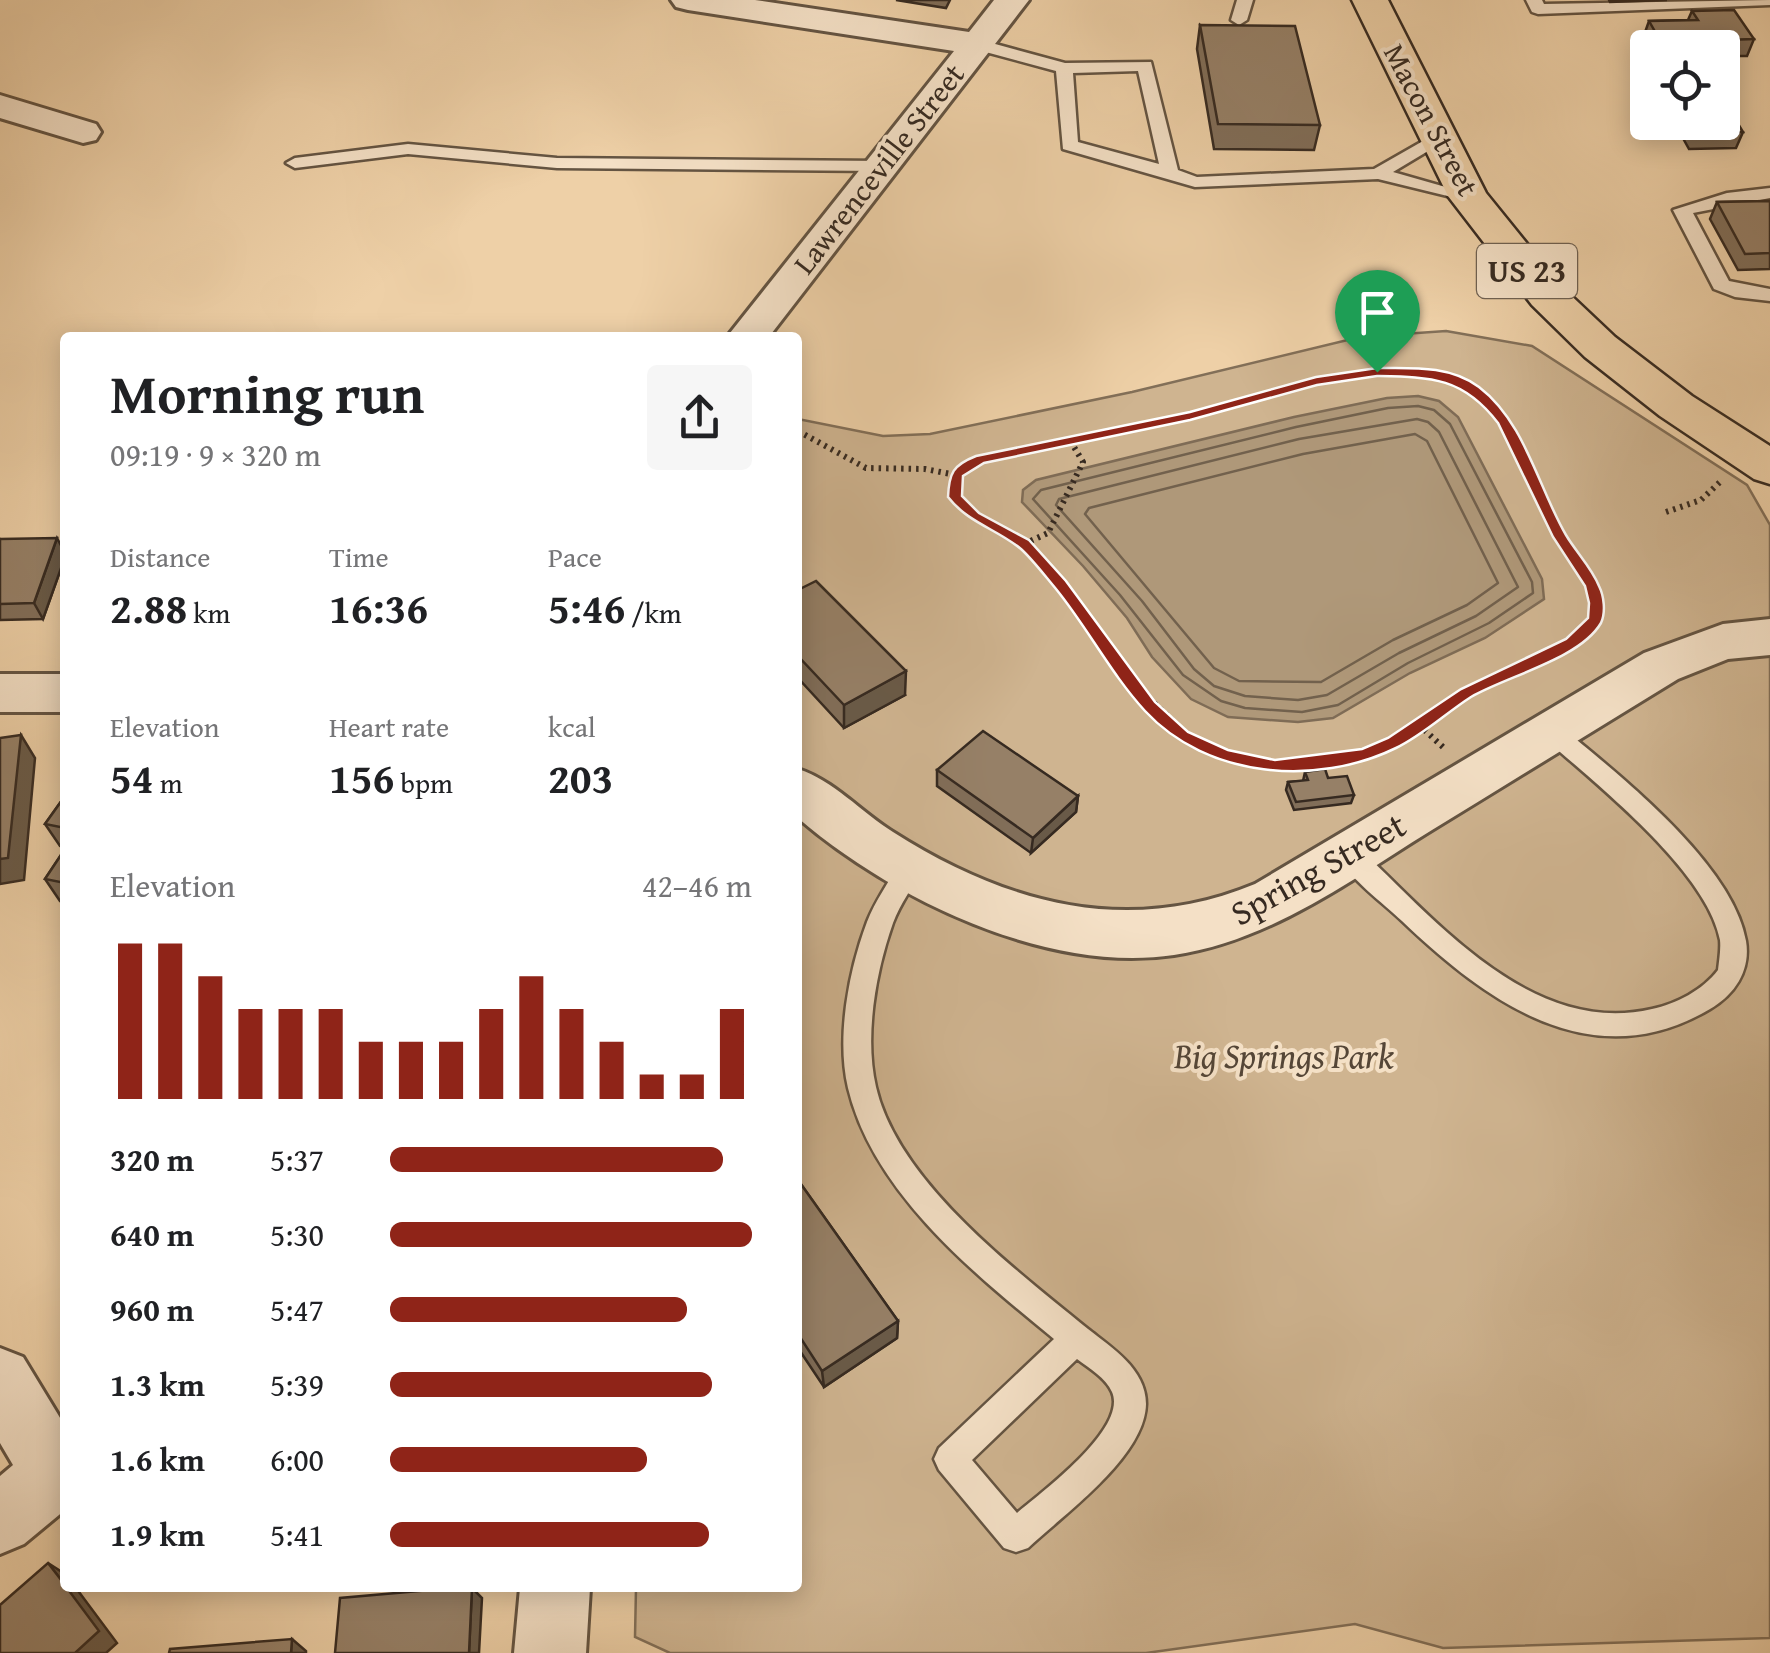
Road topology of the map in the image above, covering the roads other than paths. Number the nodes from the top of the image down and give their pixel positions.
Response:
1 (688, 0) edge
2 (1012, 0) edge
3 (1245, 0) edge
4 (1534, 0) edge
5 (1770, 0) edge
6 (1696, 1) edge
7 (1365, 3) edge
8 (1239, 20) dead end
9 (977, 44) junction
10 (1064, 68) junction
11 (0, 106) edge
12 (83, 132) dead end
13 (1438, 138) junction
14 (296, 163) dead end
15 (882, 166) junction
16 (1170, 172) junction
17 (1378, 174) junction
18 (1770, 193) edge
19 (1468, 196) junction
20 (1770, 295) edge
21 (751, 332) edge
22 (1752, 470) edge
23 (1770, 638) edge
24 (0, 693) edge
25 (60, 693) edge
26 (1552, 732) junction
27 (802, 792) edge
28 (1351, 856) junction
29 (910, 869) junction
30 (1076, 1339) junction
31 (0, 1380) edge
32 (60, 1474) edge
33 (0, 1520) edge
34 (555, 1592) edge
35 (550, 1653) edge

1 - 9 street
2 - 9 street, Lawrenceville Street
3 - 8 lane
4 - 6 lane
5 - 6 lane
7 - 13 main road, Macon Street / US 23
9 - 10 lane
9 - 15 street, Lawrenceville Street
10 - 16 lane
10 - 16 lane
11 - 12 street
13 - 17 lane
13 - 19 main road, Macon Street / US 23
14 - 15 lane
15 - 21 street, Lawrenceville Street
16 - 17 lane
17 - 19 lane
18 - 20 lane
19 - 22 main road, Macon Street / US 23
23 - 26 street, Spring Street
24 - 25 street
26 - 28 street, Spring Street
26 - 28 lane
27 - 29 street, Spring Street
28 - 29 street, Spring Street
29 - 30 lane
30 - 30 lane
31 - 32 street
32 - 33 street
34 - 35 street

